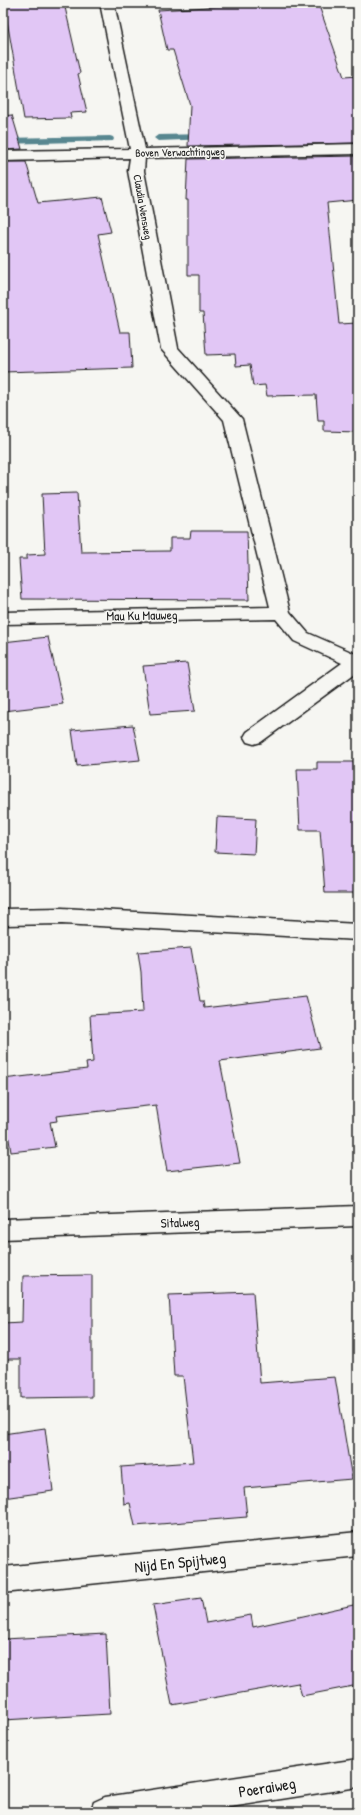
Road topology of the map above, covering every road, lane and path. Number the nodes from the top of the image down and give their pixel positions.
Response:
1 (107, 3) edge
2 (358, 148) edge
3 (138, 153) junction
4 (3, 156) edge
5 (281, 613) junction
6 (3, 618) edge
7 (358, 662) edge
8 (254, 737) dead end
9 (3, 917) edge
10 (358, 932) edge
11 (358, 1216) edge
12 (3, 1228) edge
13 (358, 1544) edge
14 (3, 1580) edge
15 (358, 1773) edge
16 (105, 1812) edge

1 - 3 street, Claudia Wensweg
2 - 3 street, Boven Verwachtingweg
3 - 4 street, Boven Verwachtingweg
3 - 5 street, Claudia Wensweg
5 - 6 street, Mau Ku Mauweg
5 - 7 street
7 - 8 street
9 - 10 street
11 - 12 street, Sitalweg
13 - 14 street, Nijd En Spijtweg
15 - 16 street, Poeraiweg

